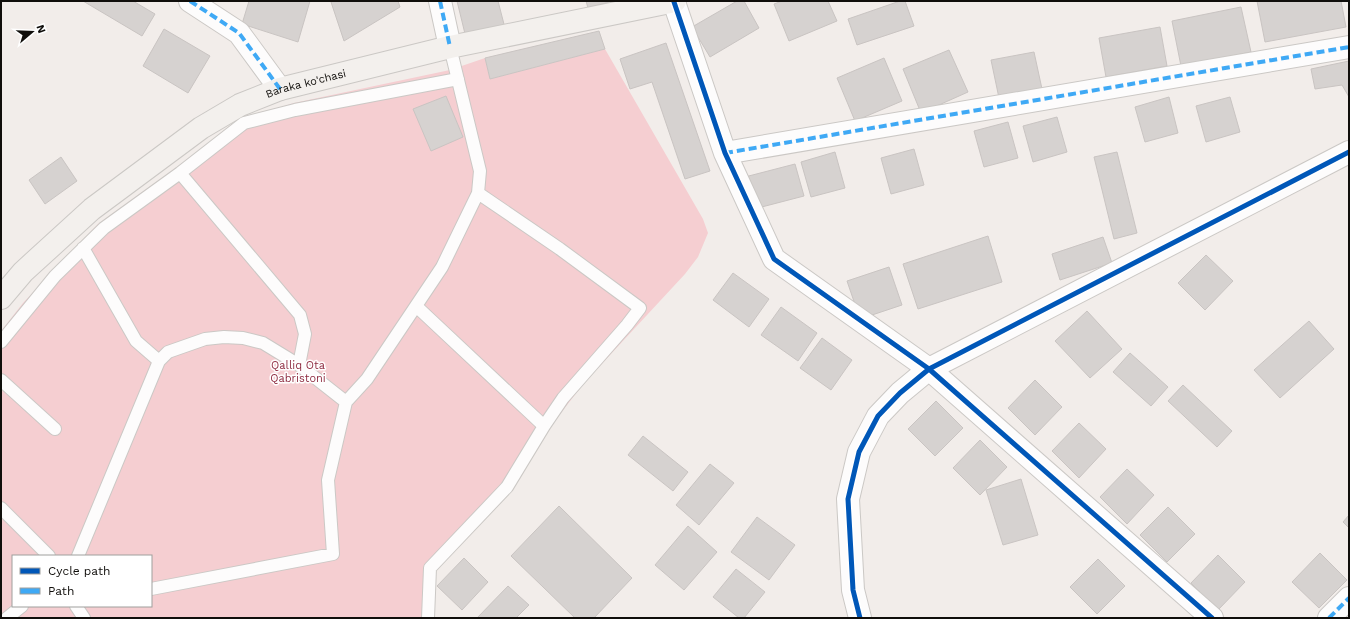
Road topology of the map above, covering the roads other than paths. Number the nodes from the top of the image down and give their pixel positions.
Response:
1 (190, 1) edge
2 (440, 1) edge
3 (675, 1) edge
4 (450, 47) junction
5 (1349, 47) edge
6 (458, 79) junction
7 (280, 89) junction
8 (1349, 152) edge
9 (725, 153) junction
10 (180, 173) junction
11 (478, 193) junction
12 (83, 248) junction
13 (1, 298) edge
14 (416, 306) junction
15 (1, 342) edge
16 (158, 361) junction
17 (299, 365) junction
18 (928, 369) junction
19 (1, 380) edge
20 (346, 402) junction
21 (544, 426) junction
22 (55, 429) dead end
23 (1, 508) edge
24 (48, 555) edge
25 (78, 555) edge
26 (152, 589) edge
27 (1349, 598) edge
28 (21, 607) edge
29 (77, 607) edge
30 (7, 618) edge
31 (84, 618) edge
32 (428, 618) edge
33 (860, 618) edge
34 (1212, 618) edge
35 (1329, 618) edge

1 - 7 street
2 - 4 street
3 - 4 main road, Baraka ko'chasi
3 - 9 street
4 - 6 lane
4 - 7 main road, Baraka ko'chasi
5 - 9 street
6 - 10 lane
6 - 11 lane
7 - 13 main road, Baraka ko'chasi
8 - 18 street
9 - 18 street
10 - 12 lane
10 - 17 lane
11 - 14 lane
11 - 21 lane
12 - 15 lane
12 - 16 lane
14 - 20 lane
14 - 21 lane
16 - 17 lane
16 - 25 lane
17 - 20 lane
18 - 33 street
18 - 34 street
19 - 22 lane
20 - 26 lane
21 - 32 lane
23 - 24 lane
27 - 35 street
28 - 30 lane
29 - 31 lane

